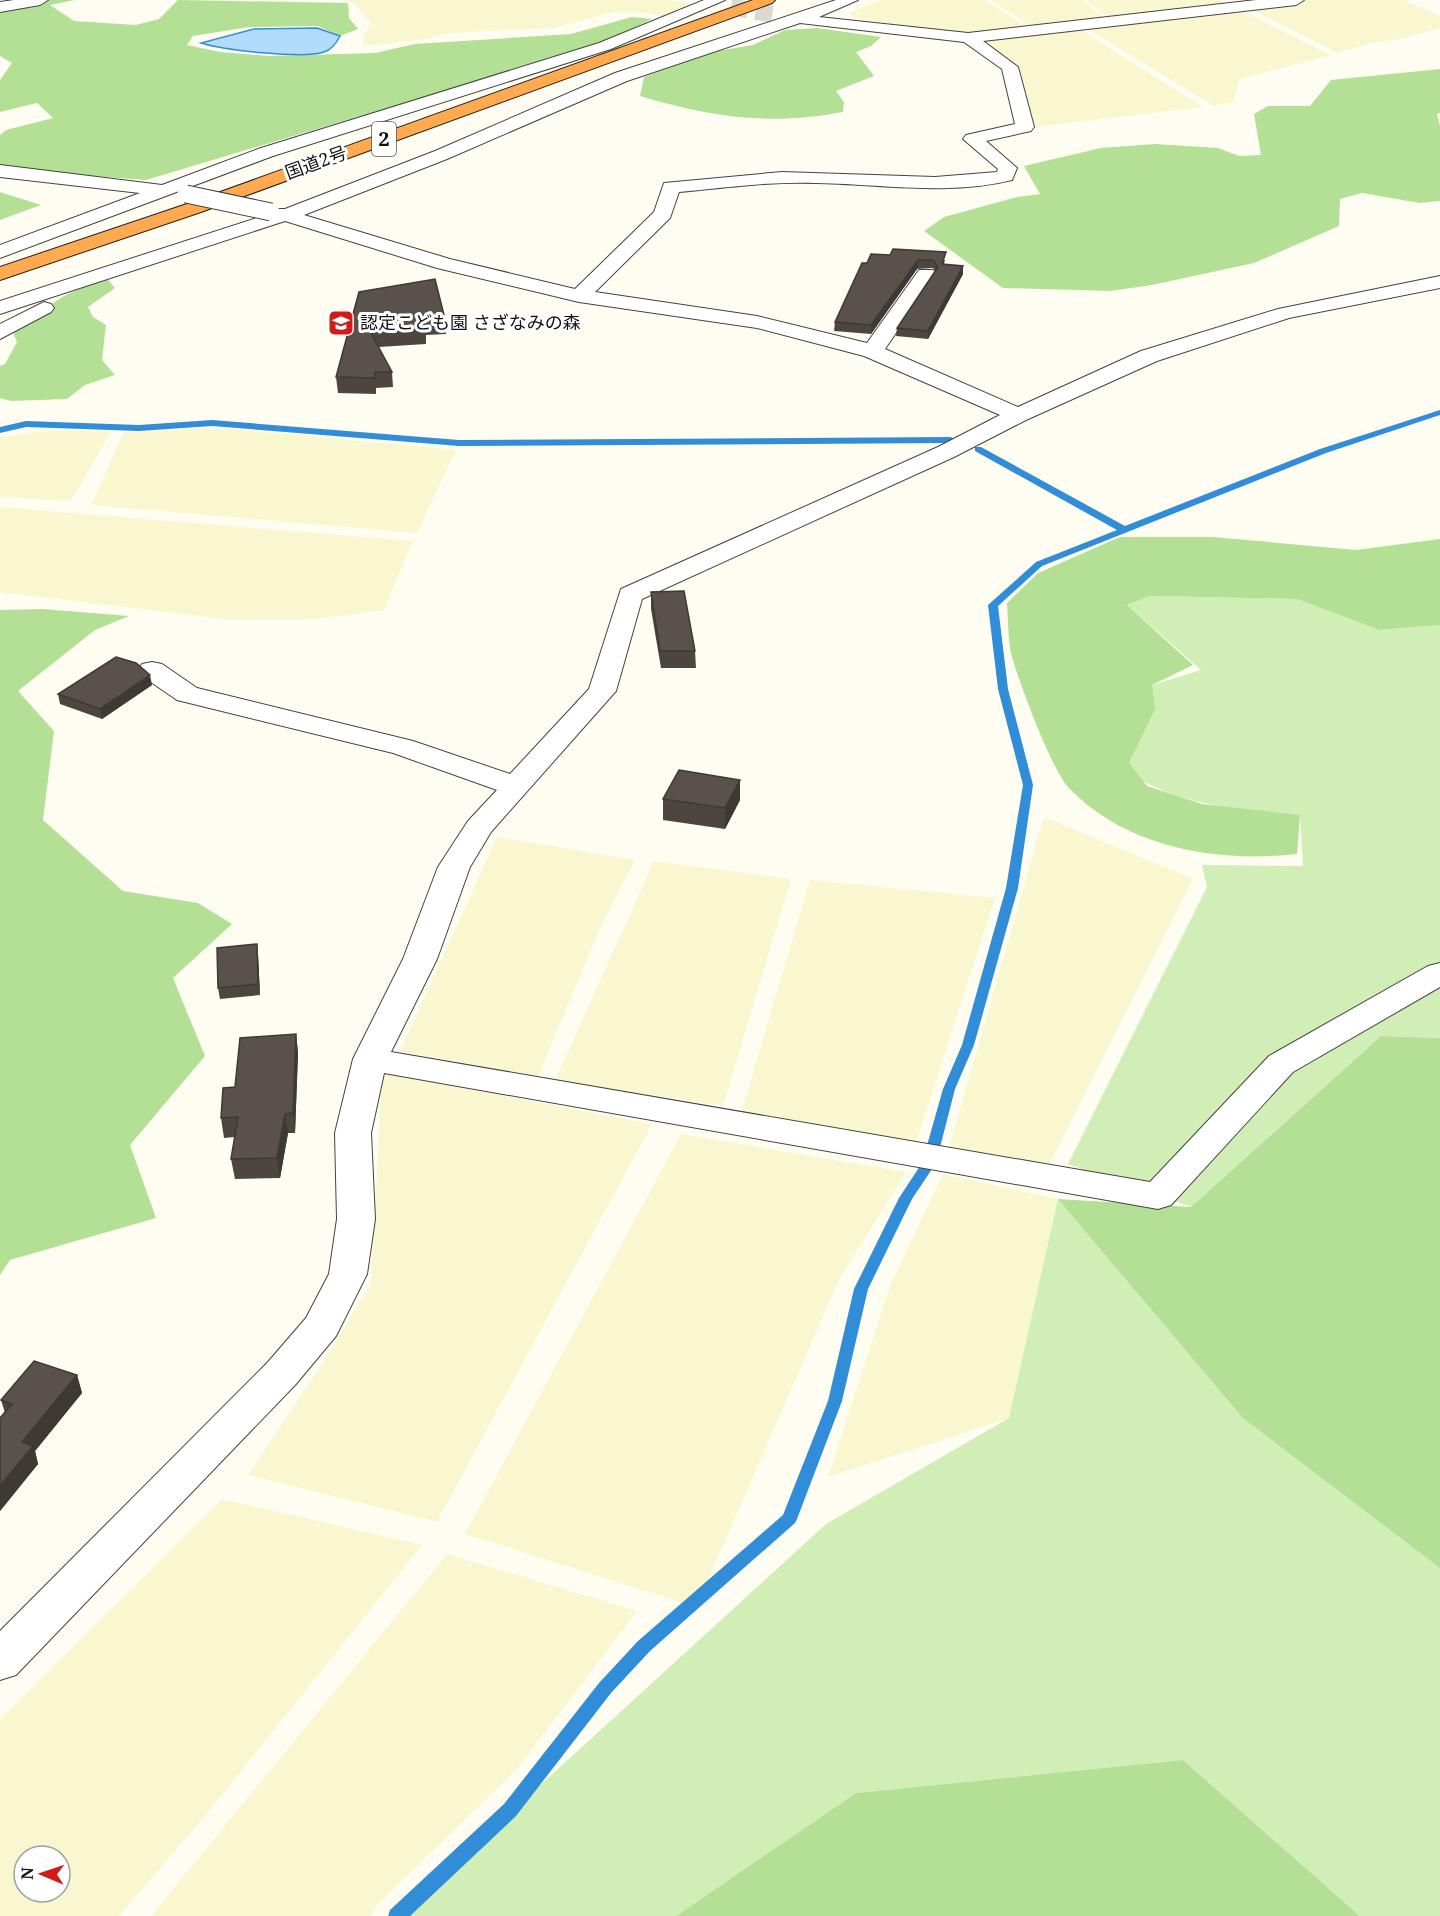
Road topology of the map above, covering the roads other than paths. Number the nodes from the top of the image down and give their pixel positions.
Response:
1 (40, 0) edge
2 (692, 0) edge
3 (850, 0) edge
4 (1296, 0) edge
5 (720, 3) edge
6 (0, 7) edge
7 (771, 8) edge
8 (798, 20) junction
9 (968, 38) junction
10 (0, 171) edge
11 (166, 191) junction
12 (278, 213) junction
13 (0, 252) edge
14 (0, 274) edge
15 (926, 274) dead end
16 (1440, 282) edge
17 (72, 283) junction
18 (579, 296) junction
19 (0, 308) edge
20 (0, 333) edge
21 (872, 351) junction
22 (1018, 415) junction
23 (152, 670) dead end
24 (515, 786) junction
25 (1440, 973) edge
26 (370, 1059) junction
27 (0, 1661) edge

1 - 6 street
2 - 5 street
3 - 8 street
4 - 9 street
5 - 11 street
7 - 8 street
7 - 14 highway, 国道2号 / 2
8 - 9 street
8 - 12 street
9 - 18 street
10 - 11 street
11 - 12 street, bridge
11 - 13 street
12 - 17 street
12 - 18 street
15 - 21 street
16 - 22 street
17 - 19 street
17 - 20 street
18 - 21 street
21 - 22 street
22 - 24 street
23 - 24 street
24 - 26 street
25 - 26 street
26 - 27 street

